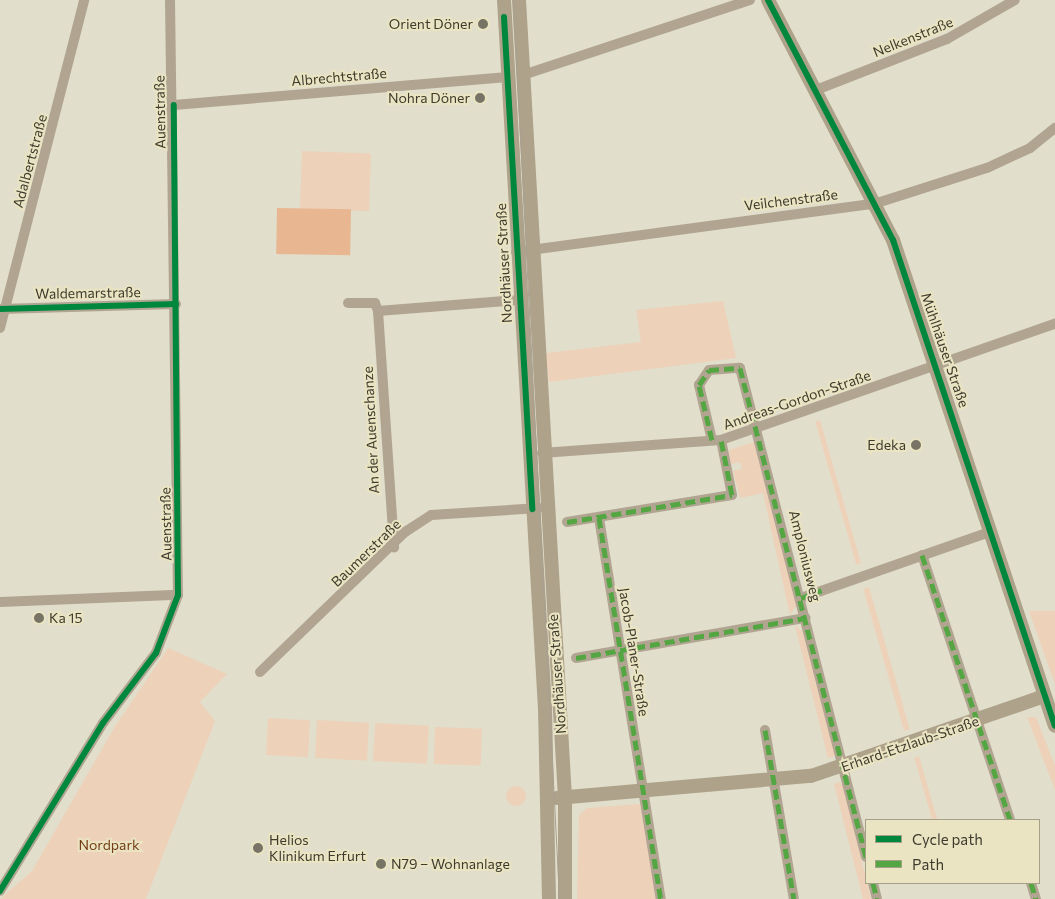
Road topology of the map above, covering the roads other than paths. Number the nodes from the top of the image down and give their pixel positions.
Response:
1 (84, 0) edge
2 (170, 0) edge
3 (504, 0) edge
4 (519, 0) edge
5 (750, 0) edge
6 (768, 0) edge
7 (1015, 0) edge
8 (523, 75) junction
9 (508, 77) junction
10 (816, 90) junction
11 (174, 105) junction
12 (1055, 128) edge
13 (877, 202) junction
14 (530, 250) junction
15 (516, 252) junction
16 (519, 300) junction
17 (348, 303) dead end
18 (176, 304) junction
19 (2, 309) edge
20 (378, 311) junction
21 (1055, 324) edge
22 (0, 328) edge
23 (938, 364) junction
24 (758, 429) junction
25 (717, 440) junction
26 (542, 453) junction
27 (539, 508) junction
28 (599, 518) junction
29 (567, 522) dead end
30 (989, 532) junction
31 (394, 547) junction
32 (922, 555) junction
33 (178, 595) junction
34 (802, 598) junction
35 (0, 602) edge
36 (806, 618) junction
37 (618, 650) junction
38 (576, 658) dead end
39 (260, 672) dead end
40 (1044, 696) junction
41 (976, 721) junction
42 (1055, 726) edge
43 (765, 730) dead end
44 (844, 766) junction
45 (772, 781) junction
46 (643, 790) junction
47 (565, 797) junction
48 (548, 798) junction
49 (1010, 819) edge
50 (865, 853) edge
51 (873, 884) edge
52 (1031, 884) edge
53 (0, 892) edge
54 (549, 899) edge
55 (565, 899) edge
56 (661, 899) edge
57 (794, 899) edge
58 (877, 899) edge
59 (1036, 899) edge

1 - 19 street, Adalbertstraße
2 - 11 street, Auenstraße
3 - 9 main road, Nordhäuser Straße
4 - 8 main road, Nordhäuser Straße
5 - 8 street
6 - 10 main road, Mühlhäuser Straße
7 - 10 street, Nelkenstraße
8 - 14 main road, Nordhäuser Straße
9 - 11 street, Albrechtstraße
9 - 15 main road, Nordhäuser Straße
10 - 13 main road, Mühlhäuser Straße
11 - 18 street, Auenstraße
12 - 13 street, Veilchenstraße
13 - 14 street, Veilchenstraße
13 - 23 main road, Mühlhäuser Straße
14 - 15 street, Veilchenstraße
14 - 26 main road, Nordhäuser Straße
15 - 16 main road, Nordhäuser Straße
16 - 20 street
16 - 27 main road, Nordhäuser Straße
17 - 20 street
18 - 19 street, Waldemarstraße
18 - 33 street, Auenstraße
19 - 22 street, Adalbertstraße
20 - 31 street, An der Auenschanze
21 - 23 street, Andreas-Gordon-Straße
23 - 24 street, Andreas-Gordon-Straße
23 - 30 main road, Mühlhäuser Straße
24 - 25 street, Andreas-Gordon-Straße
24 - 25 street, Amploniusweg
24 - 34 street, Amploniusweg
25 - 26 street, Andreas-Gordon-Straße
25 - 28 street, Amploniusweg
26 - 27 main road, Nordhäuser Straße
27 - 31 street, Baumerstraße
27 - 47 main road, Nordhäuser Straße
27 - 48 main road, Nordhäuser Straße
28 - 29 street
28 - 37 street, Jacob-Planer-Straße
30 - 32 street
30 - 40 main road, Mühlhäuser Straße
31 - 39 street, Baumerstraße
32 - 34 street
32 - 41 street
33 - 35 street
33 - 53 street, Auenstraße
34 - 36 street, Amploniusweg
36 - 37 street
36 - 44 street, Amploniusweg
37 - 38 street
37 - 46 street, Jacob-Planer-Straße
40 - 41 main road, Erhard-Etzlaub-Straße
40 - 42 main road, Mühlhäuser Straße
41 - 44 main road, Erhard-Etzlaub-Straße
41 - 49 street
43 - 45 street
44 - 45 main road, Erhard-Etzlaub-Straße
44 - 50 street, Amploniusweg
45 - 46 main road, Erhard-Etzlaub-Straße
45 - 57 street
46 - 47 main road, Erhard-Etzlaub-Straße
46 - 56 street, Jacob-Planer-Straße
47 - 48 main road, Erhard-Etzlaub-Straße
47 - 55 main road, Nordhäuser Straße
48 - 54 main road, Nordhäuser Straße
51 - 58 street
52 - 59 street

